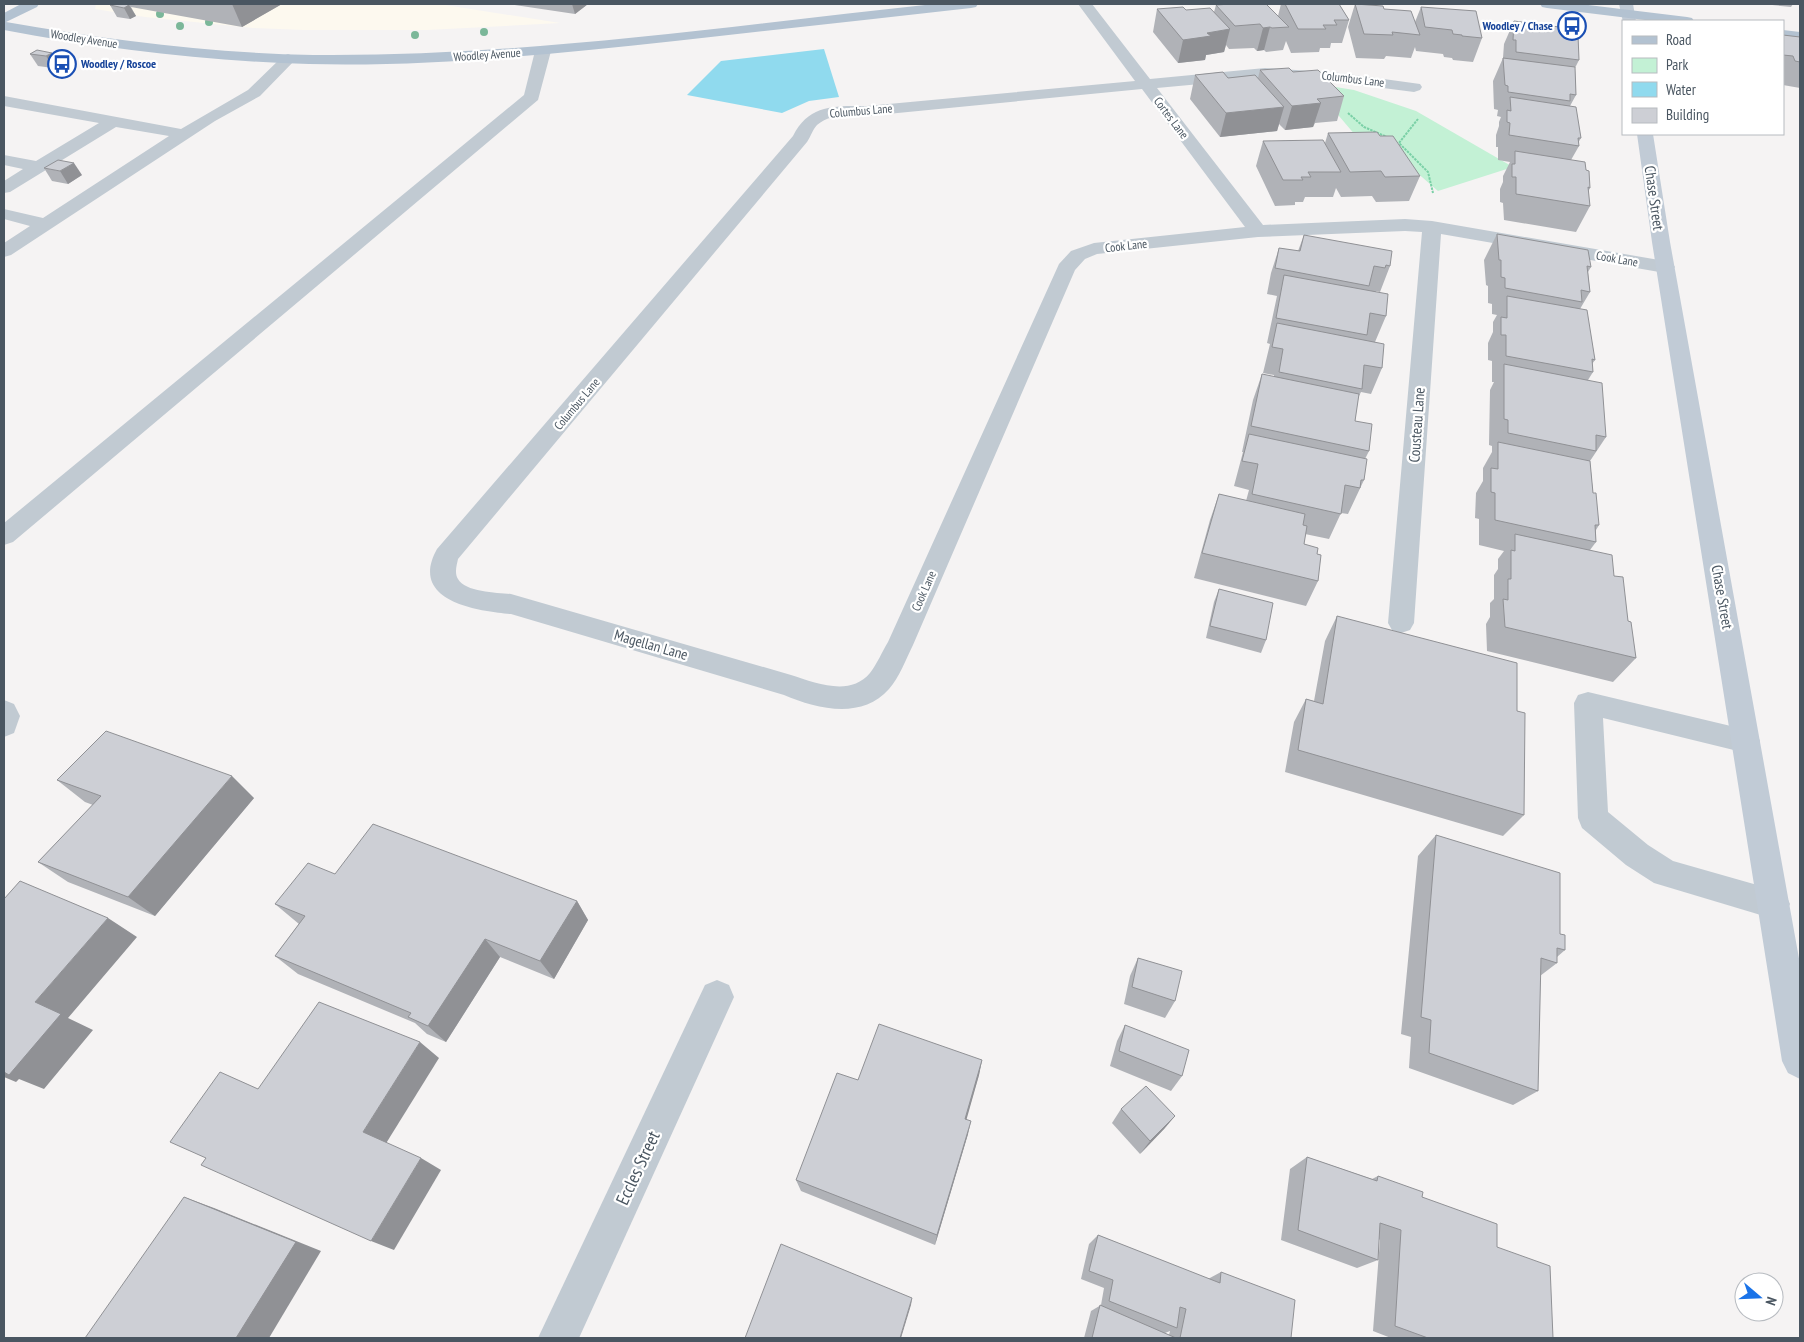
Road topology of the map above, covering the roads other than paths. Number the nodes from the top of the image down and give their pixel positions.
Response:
1 (32, 4) edge
2 (971, 4) edge
3 (1085, 4) edge
4 (1547, 4) edge
5 (1628, 13) edge
6 (4, 18) edge
7 (1680, 20) edge
8 (4, 26) edge
9 (1784, 34) edge
10 (1800, 36) edge
11 (543, 51) junction
12 (288, 58) junction
13 (1145, 83) junction
14 (1414, 87) dead end
15 (4, 102) edge
16 (114, 121) junction
17 (184, 134) junction
18 (1645, 135) edge
19 (4, 160) edge
20 (39, 167) junction
21 (4, 188) edge
22 (4, 214) edge
23 (46, 224) junction
24 (1432, 227) junction
25 (1258, 231) junction
26 (4, 251) edge
27 (1665, 267) junction
28 (4, 536) edge
29 (444, 581) joint
30 (1401, 623) dead end
31 (862, 696) joint
32 (1746, 741) junction
33 (1774, 904) junction
34 (717, 997) dead end
35 (1800, 1061) edge
36 (558, 1338) edge

1 - 6 main road
2 - 11 main road, Woodley Avenue
3 - 13 street, Cortes Lane
4 - 5 main road
5 - 7 main road
8 - 12 main road, Woodley Avenue
9 - 10 main road
11 - 12 main road, Woodley Avenue
11 - 28 street
12 - 17 street
13 - 14 street, Columbus Lane
13 - 25 street, Cortes Lane
13 - 29 street, Columbus Lane
15 - 16 street
16 - 17 street
16 - 20 street
17 - 23 street
18 - 27 street, Chase Street
19 - 20 street
20 - 21 street
22 - 23 street
23 - 26 street
24 - 25 street, Cook Lane
24 - 27 street, Cook Lane
24 - 30 street, Cousteau Lane
25 - 31 street, Cook Lane
27 - 32 street, Chase Street
29 - 31 street, Magellan Lane
32 - 33 street, Chase Street
32 - 33 street
33 - 35 street, Chase Street
34 - 36 street, Eccles Street

